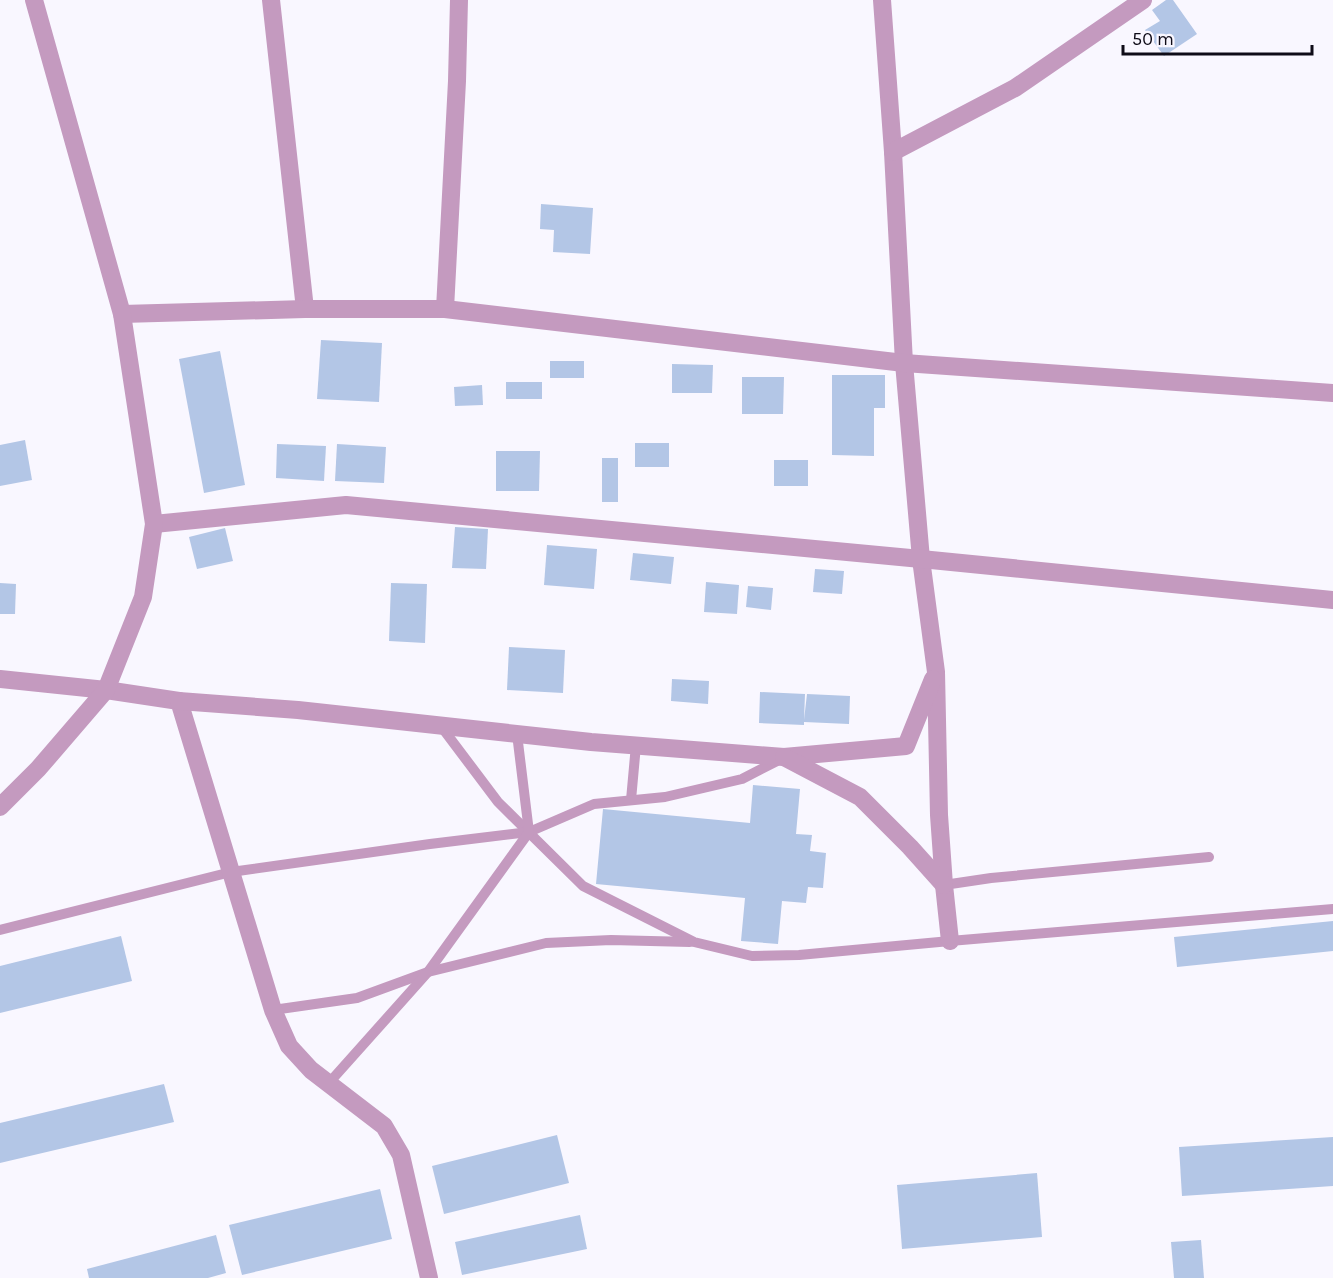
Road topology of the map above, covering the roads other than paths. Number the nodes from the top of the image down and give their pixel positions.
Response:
1 (34, 0) edge
2 (272, 0) edge
3 (459, 0) edge
4 (882, 0) edge
5 (1143, 0) edge
6 (893, 152) junction
7 (305, 309) junction
8 (445, 309) junction
9 (122, 314) junction
10 (904, 363) junction
11 (1333, 393) edge
12 (154, 524) junction
13 (921, 558) junction
14 (1333, 600) edge
15 (936, 672) junction
16 (0, 679) edge
17 (106, 690) junction
18 (179, 701) junction
19 (440, 725) junction
20 (517, 734) junction
21 (636, 745) junction
22 (784, 757) junction
23 (631, 800) junction
24 (0, 807) edge
25 (529, 832) junction
26 (1209, 857) dead end
27 (231, 872) junction
28 (944, 885) junction
29 (1333, 909) edge
30 (0, 930) edge
31 (950, 941) junction
32 (694, 942) junction
33 (428, 972) junction
34 (273, 1010) junction
35 (328, 1084) junction
36 (429, 1278) edge

1 - 9 street
2 - 7 street
3 - 8 street
4 - 6 street
5 - 6 street
6 - 10 street
7 - 8 street
7 - 9 street
8 - 10 street
9 - 12 street
10 - 11 street
10 - 13 street
12 - 13 street
12 - 17 street
13 - 14 street
13 - 15 street
15 - 22 street
15 - 28 street
16 - 17 street
17 - 18 street
17 - 24 street
18 - 19 street
18 - 27 street
19 - 20 street
19 - 25 lane
20 - 21 street
20 - 25 lane
21 - 22 street
21 - 23 lane
22 - 23 lane
22 - 28 street
23 - 25 lane
25 - 27 lane
25 - 32 lane
25 - 33 lane
26 - 28 lane
27 - 30 lane
27 - 34 street
28 - 31 street
29 - 31 lane
31 - 32 lane
32 - 33 lane
33 - 34 lane
33 - 35 lane
34 - 35 street
35 - 36 street

